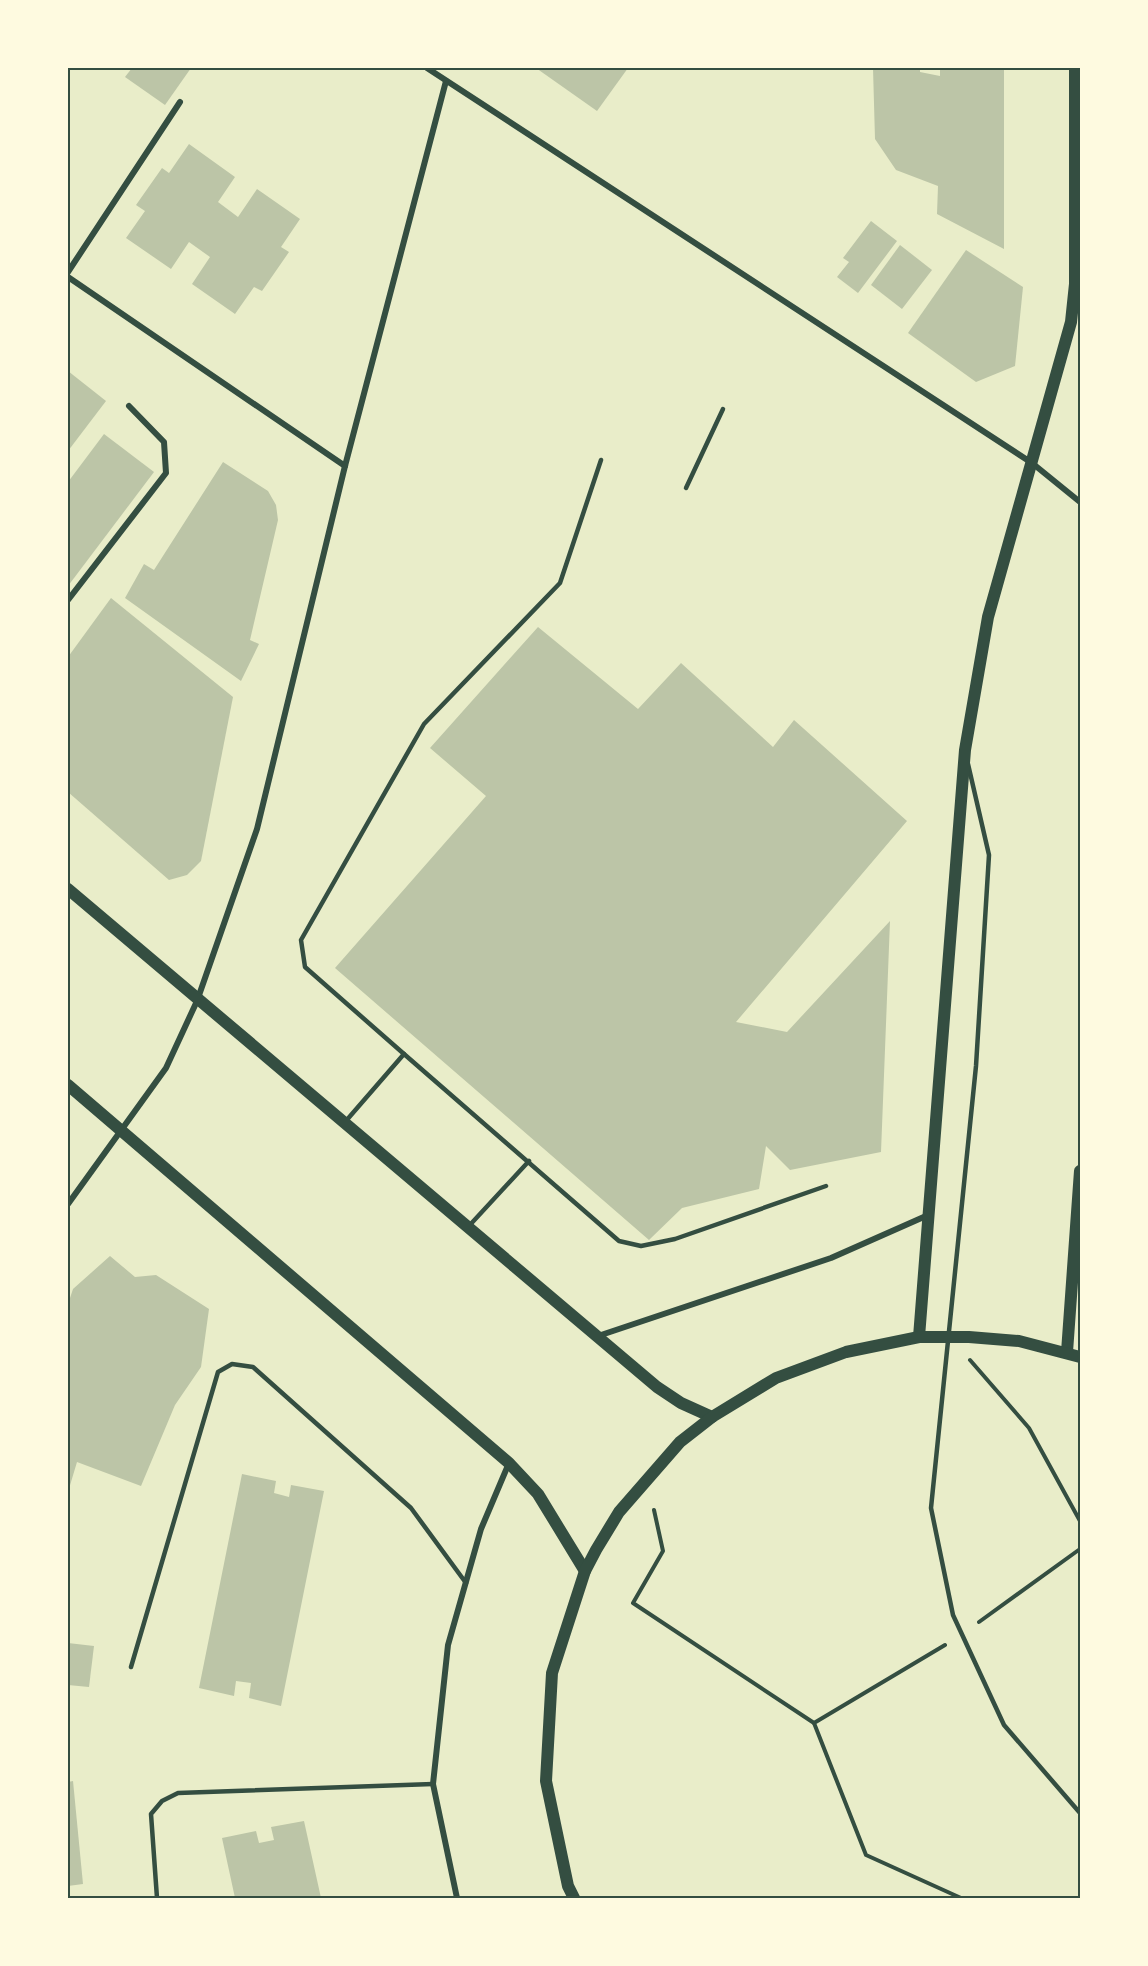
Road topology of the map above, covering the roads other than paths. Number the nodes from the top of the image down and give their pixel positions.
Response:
1 (427, 68) edge
2 (1074, 68) edge
3 (446, 81) junction
4 (180, 102) dead end
5 (68, 272) edge
6 (68, 277) edge
7 (129, 406) dead end
8 (723, 409) dead end
9 (601, 460) dead end
10 (1032, 463) junction
11 (345, 466) junction
12 (686, 488) dead end
13 (1080, 502) edge
14 (68, 600) edge
15 (965, 750) junction
16 (68, 889) edge
17 (197, 1000) junction
18 (404, 1054) junction
19 (68, 1085) edge
20 (343, 1124) junction
21 (119, 1130) junction
22 (529, 1161) junction
23 (1080, 1171) edge
24 (826, 1186) dead end
25 (68, 1204) edge
26 (926, 1216) junction
27 (1078, 1226) edge
28 (468, 1227) junction
29 (596, 1337) junction
30 (918, 1337) junction
31 (950, 1337) junction
32 (1067, 1352) junction
33 (1080, 1357) edge
34 (712, 1417) junction
35 (509, 1463) junction
36 (585, 1571) junction
37 (466, 1583) junction
38 (131, 1667) dead end
39 (433, 1784) junction
40 (1080, 1813) edge
41 (158, 1899) edge
42 (456, 1899) edge
43 (574, 1899) edge

1 - 3 street
2 - 10 main road
3 - 10 street
3 - 11 street
4 - 5 street
6 - 11 street
7 - 14 street
8 - 12 lane
9 - 18 lane
10 - 13 street
10 - 15 main road
11 - 17 street
15 - 26 main road
15 - 31 lane
16 - 17 main road
17 - 20 main road
17 - 21 street
18 - 20 lane
18 - 22 lane
19 - 21 main road
20 - 28 main road
21 - 25 street
21 - 35 main road
22 - 24 lane
22 - 28 lane
23 - 27 main road
26 - 29 street
26 - 30 main road
27 - 32 main road
28 - 29 main road
29 - 34 main road
30 - 31 main road
30 - 34 main road
31 - 32 main road
31 - 40 lane
32 - 33 main road
34 - 36 main road
35 - 36 main road
35 - 37 street
36 - 43 main road
37 - 38 lane
37 - 39 street
39 - 41 lane
39 - 42 street

